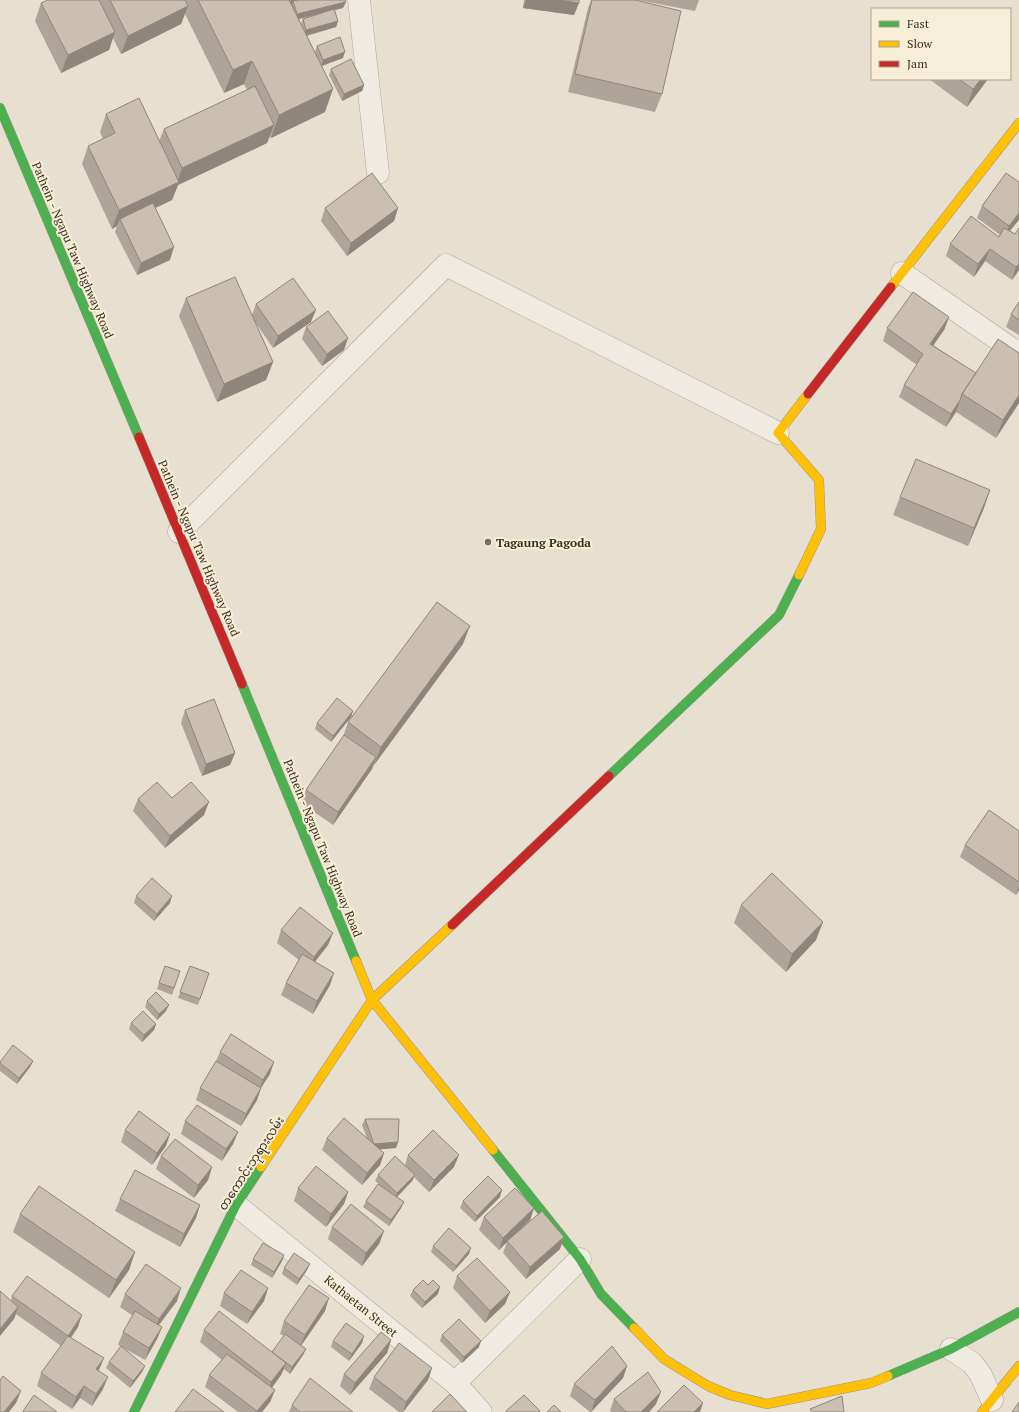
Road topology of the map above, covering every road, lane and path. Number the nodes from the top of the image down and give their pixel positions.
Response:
1 (359, 0) edge
2 (0, 108) edge
3 (1019, 123) edge
4 (378, 172) dead end
5 (902, 273) junction
6 (1019, 354) edge
7 (778, 432) junction
8 (179, 532) junction
9 (372, 1000) junction
10 (236, 1205) junction
11 (580, 1259) junction
12 (1019, 1312) edge
13 (951, 1350) junction
14 (1019, 1366) edge
15 (455, 1383) junction
16 (987, 1406) edge
17 (763, 1408) edge
18 (134, 1412) edge
19 (481, 1412) edge

1 - 4 street
2 - 8 street, Pathein - Ngapu Taw Highway Road
3 - 5 street
5 - 6 street
5 - 7 street
7 - 8 street
7 - 9 street, တကောင်းဘုရားလမ်း
8 - 9 street, Pathein - Ngapu Taw Highway Road
9 - 10 street, တကောင်းဘုရားလမ်း
9 - 11 street, Pathein - Ngapu Taw Highway Road
10 - 15 street, Kathaetan Street
10 - 18 street, တကောင်းဘုရားလမ်း
11 - 15 street
11 - 17 street, Pathein - Ngapu Taw Highway Road
12 - 13 street
13 - 16 street
13 - 17 street
14 - 16 street
15 - 19 street, Kathaetan Street

